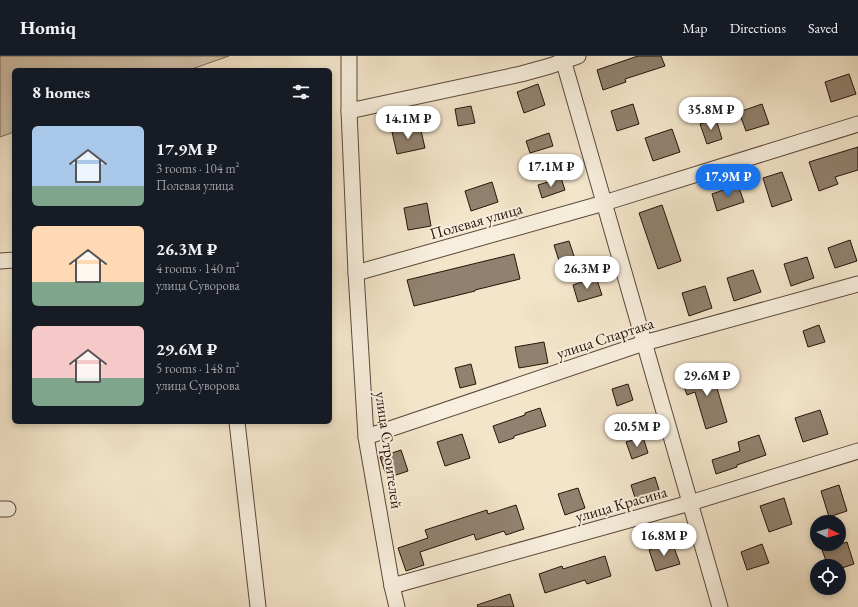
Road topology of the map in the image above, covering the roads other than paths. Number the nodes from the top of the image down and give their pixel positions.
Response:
1 (349, 56) edge
2 (578, 56) edge
3 (563, 59) edge
4 (349, 111) junction
5 (858, 124) edge
6 (604, 203) junction
7 (12, 260) edge
8 (0, 261) edge
9 (356, 273) junction
10 (858, 284) edge
11 (644, 342) junction
12 (237, 424) edge
13 (366, 437) junction
14 (858, 451) edge
15 (690, 503) junction
16 (392, 586) junction
17 (258, 607) edge
18 (397, 607) edge
19 (720, 607) edge

1 - 4 street, улица Строителей
2 - 3 street
3 - 4 street
3 - 6 street
4 - 9 street, улица Строителей
5 - 6 street, Полевая улица
6 - 9 street, Полевая улица
6 - 11 street
7 - 8 street
9 - 13 street, улица Строителей
10 - 11 street, улица Спартака
11 - 13 street, улица Спартака
11 - 15 street
12 - 17 street
13 - 16 street, улица Строителей
14 - 15 street, улица Красина
15 - 16 street, улица Красина
15 - 19 street
16 - 18 street, улица Строителей

